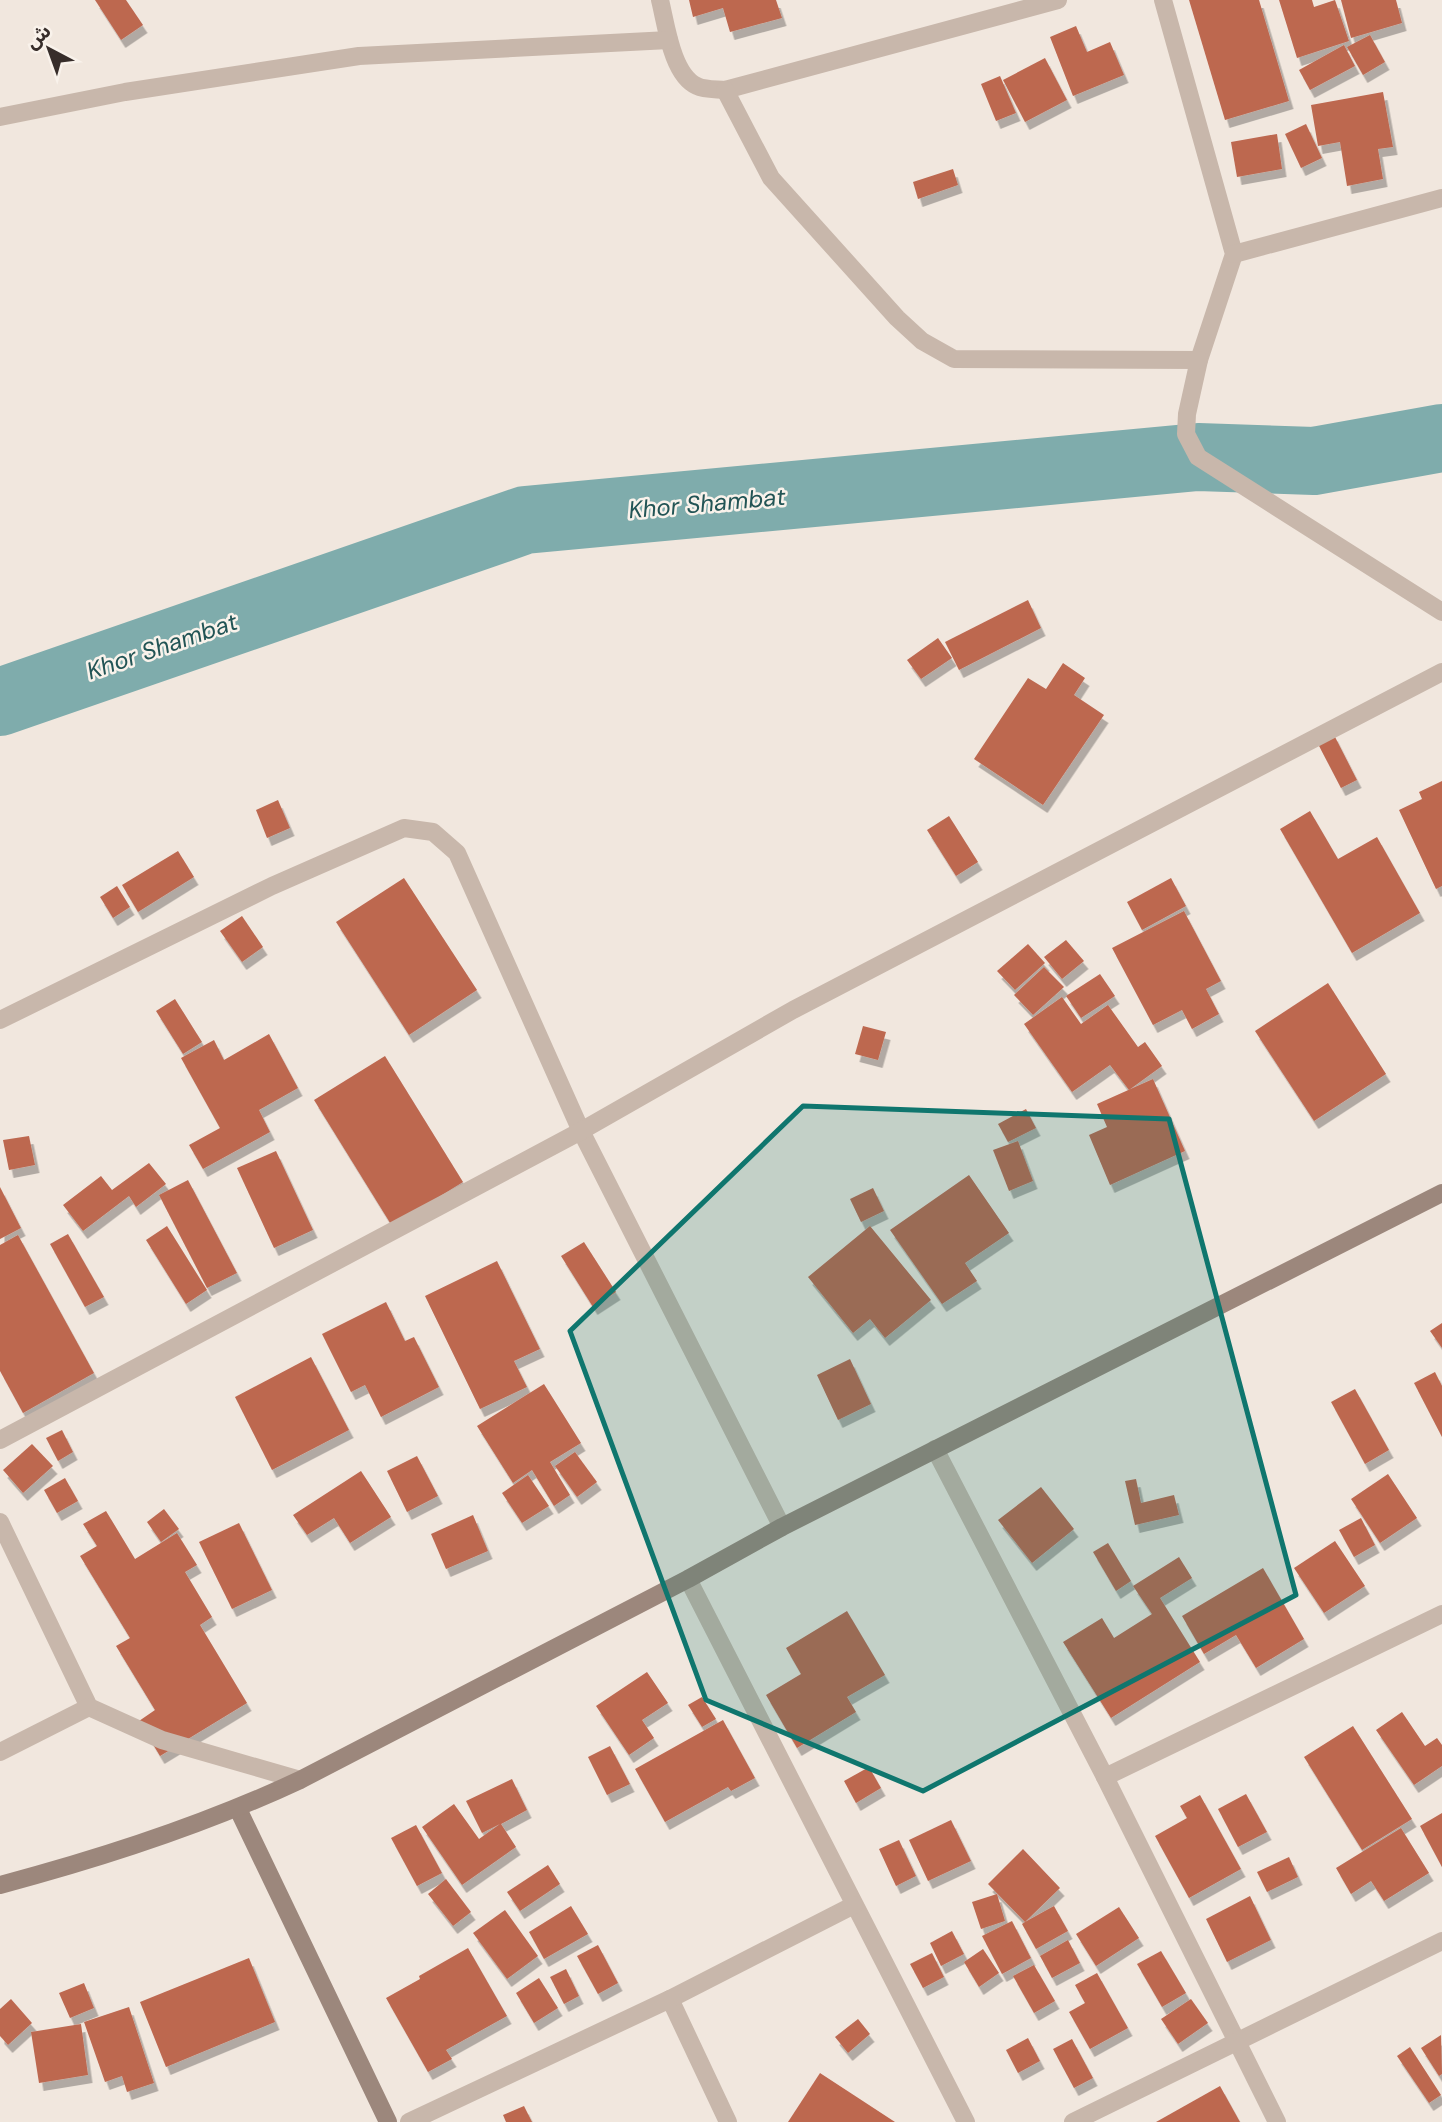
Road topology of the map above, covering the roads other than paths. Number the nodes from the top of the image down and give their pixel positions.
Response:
1 (660, 0) edge
2 (1058, 0) edge
3 (1163, 0) edge
4 (669, 40) junction
5 (725, 90) junction
6 (0, 117) edge
7 (1442, 198) edge
8 (1234, 254) junction
9 (1199, 360) junction
10 (1442, 612) edge
11 (1442, 672) edge
12 (0, 1020) edge
13 (581, 1131) junction
14 (1442, 1193) edge
15 (0, 1440) edge
16 (935, 1449) junction
17 (0, 1522) edge
18 (782, 1527) junction
19 (688, 1579) junction
20 (1442, 1615) edge
21 (89, 1707) junction
22 (0, 1752) edge
23 (1105, 1777) junction
24 (300, 1780) junction
25 (238, 1809) junction
26 (0, 1885) edge
27 (855, 1905) junction
28 (1442, 1941) edge
29 (670, 1998) junction
30 (1238, 2041) junction
31 (388, 2122) edge
32 (409, 2122) edge
33 (728, 2122) edge
34 (966, 2122) edge
35 (1073, 2122) edge
36 (1277, 2122) edge

1 - 4 street
2 - 5 street
3 - 8 street
4 - 5 street
4 - 6 street
5 - 9 street
7 - 8 street
8 - 9 street
9 - 10 street
11 - 13 street
12 - 13 street
13 - 15 street
13 - 18 street
14 - 16 street
16 - 18 street
16 - 23 street
17 - 21 street
18 - 19 street
19 - 24 street
19 - 27 street
20 - 23 street
21 - 22 street
21 - 24 street
23 - 30 street
24 - 25 street
25 - 26 street
25 - 31 street
27 - 29 street
27 - 34 street
28 - 30 street
29 - 32 street
29 - 33 street
30 - 35 street
30 - 36 street

